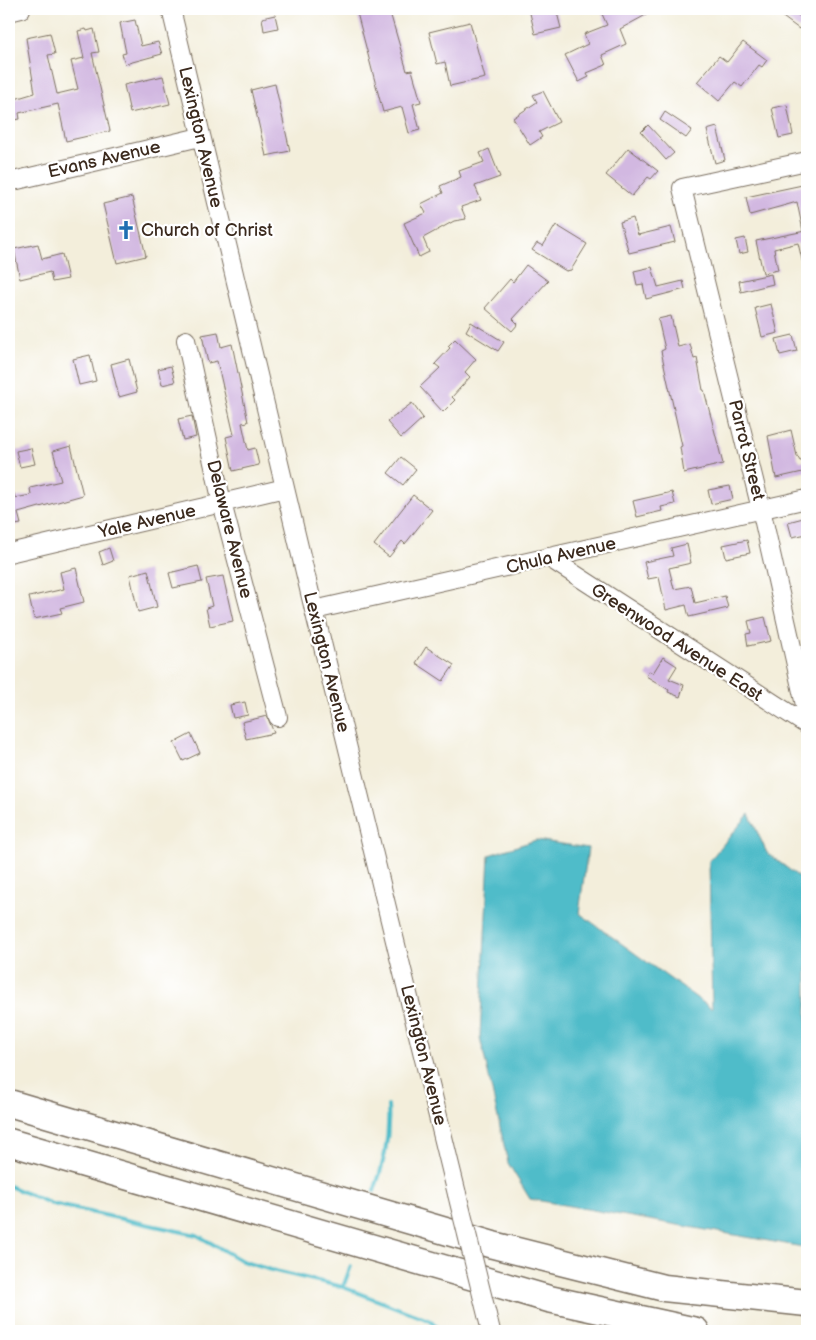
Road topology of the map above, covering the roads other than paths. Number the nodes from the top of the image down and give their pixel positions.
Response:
1 (21, 9) edge
2 (170, 9) edge
3 (9, 12) edge
4 (200, 137) junction
5 (807, 161) edge
6 (9, 182) edge
7 (186, 340) dead end
8 (286, 488) junction
9 (807, 499) edge
10 (222, 504) junction
11 (761, 509) junction
12 (9, 553) edge
13 (548, 557) junction
14 (314, 610) junction
15 (807, 714) edge
16 (278, 717) dead end
17 (807, 725) edge
18 (9, 1103) edge
19 (9, 1142) edge
20 (807, 1303) edge
21 (489, 1323) edge
22 (696, 1331) edge

1 - 3 street
2 - 4 street, Lexington Avenue
4 - 6 street, Evans Avenue
4 - 8 street, Lexington Avenue
5 - 11 street, Parrot Street
7 - 10 street, Delaware Avenue
8 - 10 street, Yale Avenue
8 - 14 street, Lexington Avenue
9 - 11 street, Chula Avenue
10 - 12 street, Yale Avenue
10 - 16 street, Delaware Avenue
11 - 13 street, Chula Avenue
11 - 15 street, Parrot Street
13 - 14 street, Chula Avenue
13 - 17 street, Greenwood Avenue East
14 - 21 street, Lexington Avenue, bridge
18 - 20 highway
19 - 22 highway

